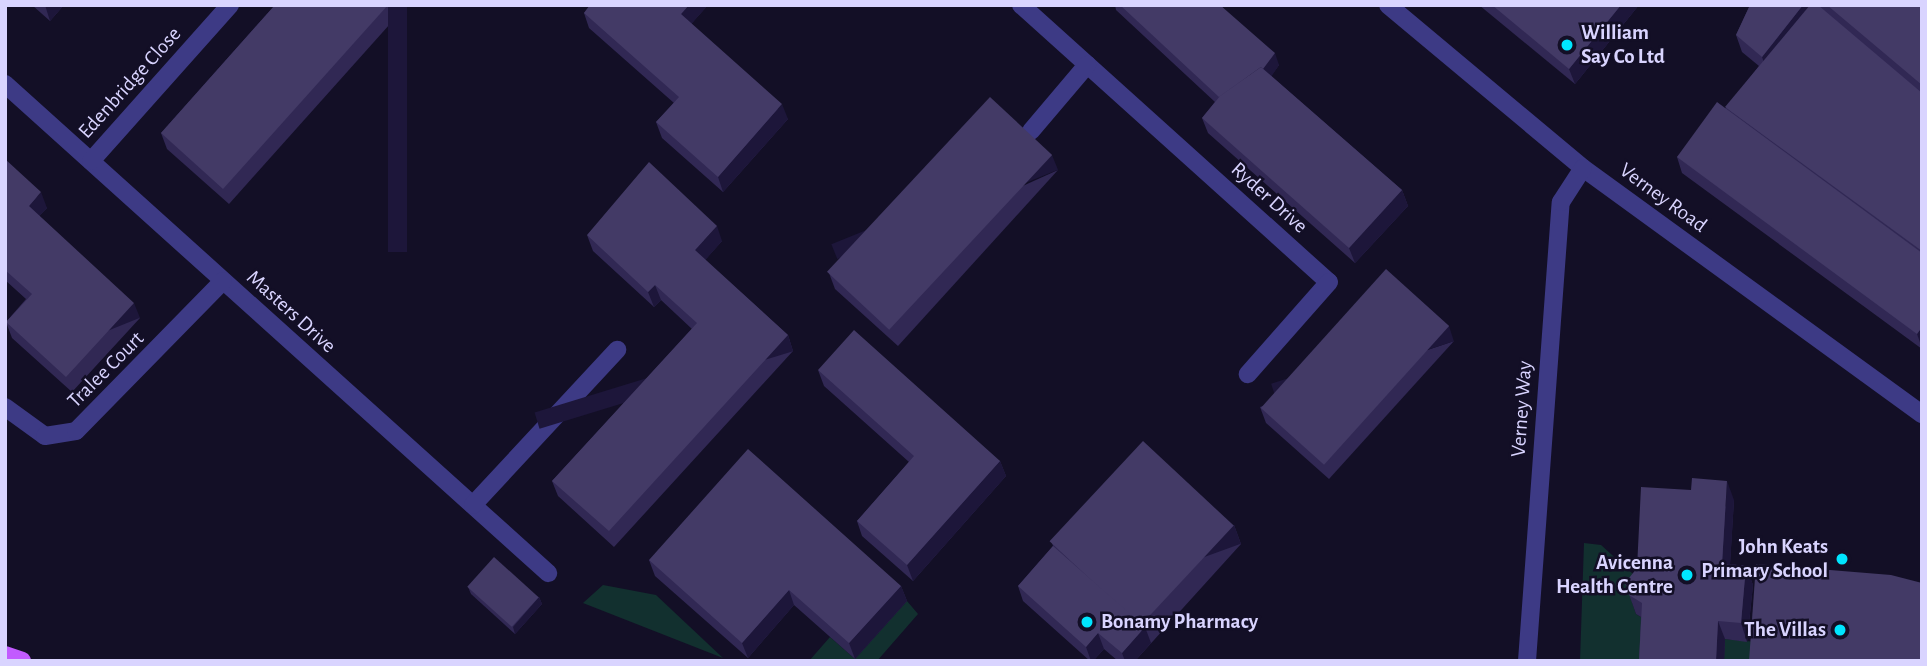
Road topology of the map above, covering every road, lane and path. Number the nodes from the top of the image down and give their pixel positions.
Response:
1 (230, 5) edge
2 (1021, 5) edge
3 (1388, 5) edge
4 (1087, 65) junction
5 (5, 84) edge
6 (1031, 131) edge
7 (91, 161) junction
8 (1583, 168) junction
9 (223, 281) junction
10 (617, 350) dead end
11 (1248, 374) dead end
12 (5, 407) edge
13 (1922, 414) edge
14 (473, 505) junction
15 (548, 573) dead end
16 (5, 655) edge
17 (22, 661) edge
18 (1527, 661) edge

1 - 7 street, Edenbridge Close
2 - 4 street, Ryder Drive
3 - 8 street, Verney Road
4 - 6 street
4 - 11 street, Ryder Drive
5 - 7 street, Masters Drive
7 - 9 street, Masters Drive
8 - 13 street, Verney Road
8 - 18 street, Verney Way
9 - 12 street, Tralee Court
9 - 14 street, Masters Drive
10 - 14 street
14 - 15 street, Masters Drive
16 - 17 main road

